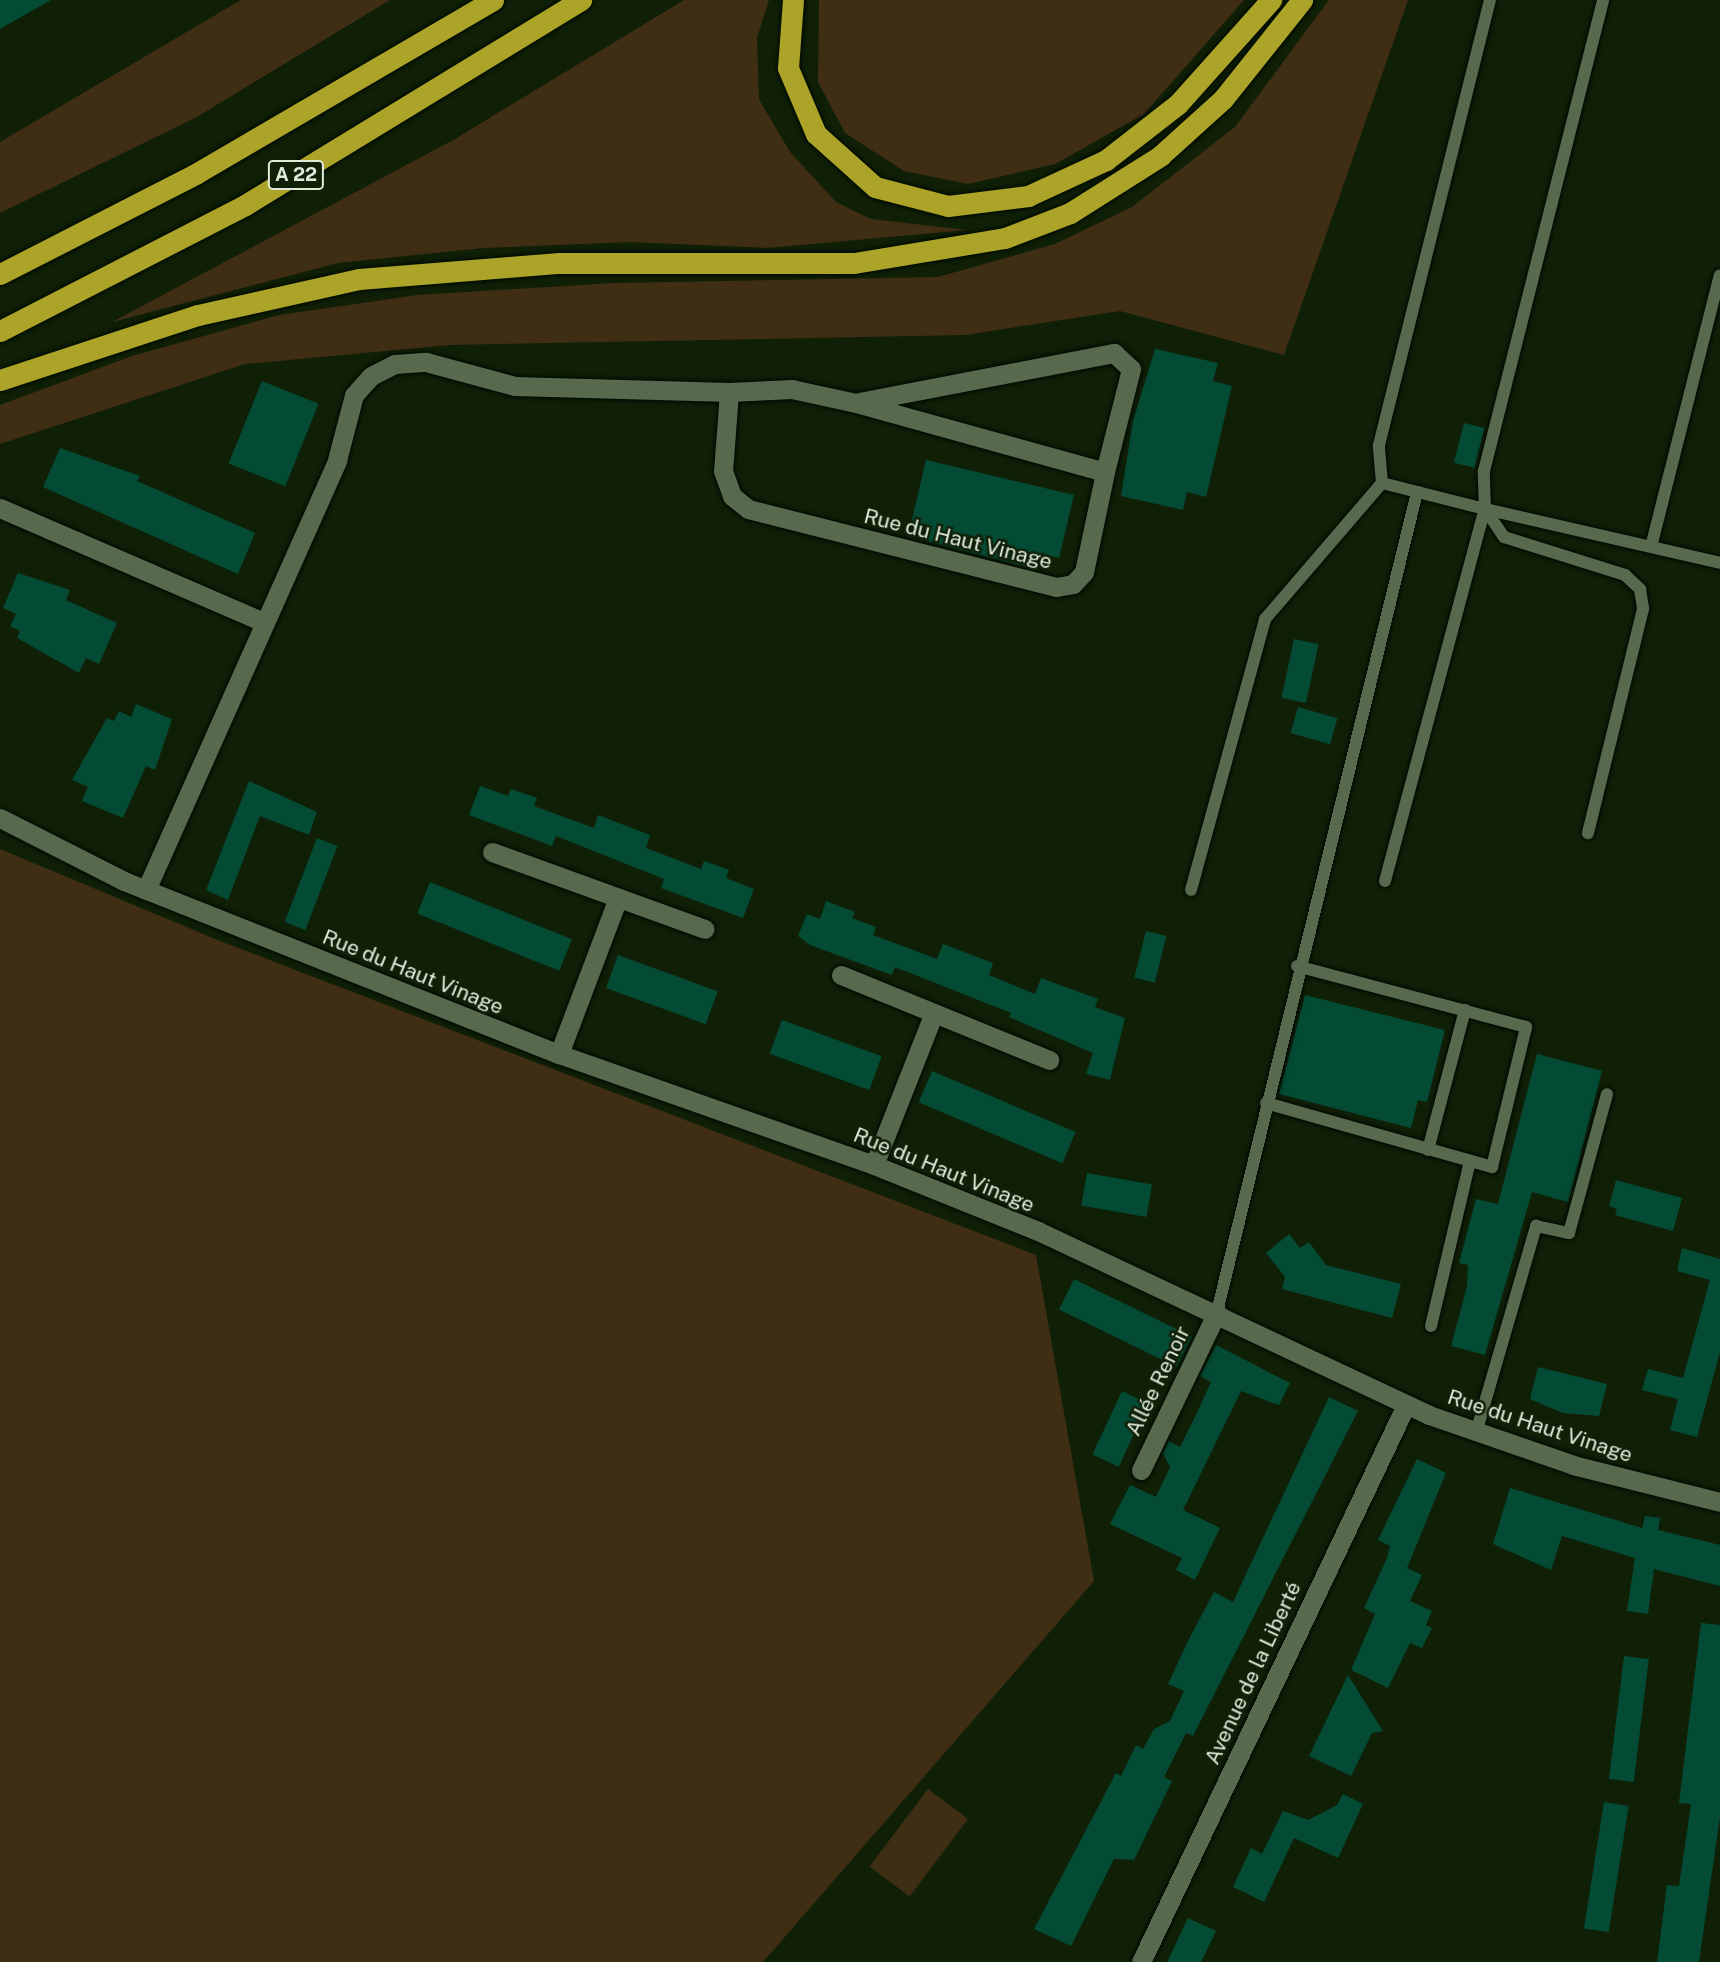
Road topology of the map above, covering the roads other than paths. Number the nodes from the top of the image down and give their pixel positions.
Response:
1 (482, 0) edge
2 (493, 0) edge
3 (581, 0) edge
4 (793, 0) edge
5 (1271, 0) edge
6 (1302, 0) edge
7 (1490, 0) edge
8 (1603, 0) edge
9 (440, 31) junction
10 (0, 274) edge
11 (1720, 275) edge
12 (0, 331) edge
13 (0, 380) edge
14 (729, 392) junction
15 (856, 403) junction
16 (1105, 472) junction
17 (1382, 483) junction
18 (1417, 492) junction
19 (0, 508) edge
20 (1485, 509) junction
21 (1652, 543) junction
22 (1720, 563) edge
23 (263, 622) junction
24 (0, 818) edge
25 (1588, 834) dead end
26 (492, 852) dead end
27 (1385, 881) dead end
28 (146, 890) junction
29 (1191, 890) dead end
30 (618, 898) junction
31 (705, 929) dead end
32 (1297, 966) junction
33 (842, 975) dead end
34 (1465, 1010) junction
35 (934, 1013) junction
36 (559, 1054) junction
37 (1049, 1060) dead end
38 (1607, 1094) dead end
39 (1266, 1103) junction
40 (1428, 1150) junction
41 (1470, 1161) junction
42 (874, 1165) junction
43 (1217, 1312) junction
44 (1431, 1326) dead end
45 (1406, 1405) junction
46 (1476, 1433) junction
47 (1140, 1470) dead end
48 (1720, 1501) edge
49 (1140, 1962) edge

1 - 9 highway
2 - 9 highway, A 22
3 - 12 highway, A 22
4 - 5 highway
6 - 13 highway
7 - 17 lane
8 - 20 lane
9 - 10 highway, A 22
11 - 21 lane
14 - 15 street
14 - 16 street, Rue du Haut Vinage
14 - 23 street
15 - 16 street
15 - 16 street, Rue du Haut Vinage
17 - 18 lane
17 - 29 lane
18 - 20 lane
18 - 32 lane
19 - 23 street
20 - 21 lane
20 - 25 lane
20 - 27 lane
21 - 22 lane
23 - 28 street
24 - 28 street, Rue du Haut Vinage
26 - 30 street
28 - 36 street, Rue du Haut Vinage
30 - 31 street
30 - 36 street
32 - 34 lane
32 - 39 lane
33 - 35 street
34 - 40 lane
34 - 41 lane
35 - 37 street
35 - 42 street
36 - 42 street, Rue du Haut Vinage
38 - 46 lane
39 - 40 lane
39 - 43 lane
40 - 41 lane
41 - 44 lane
42 - 43 street, Rue du Haut Vinage
43 - 45 street, Rue du Haut Vinage
43 - 47 street, Allée Renoir
45 - 46 street, Rue du Haut Vinage
45 - 49 street, Avenue de la Liberté
46 - 48 street, Rue du Haut Vinage

